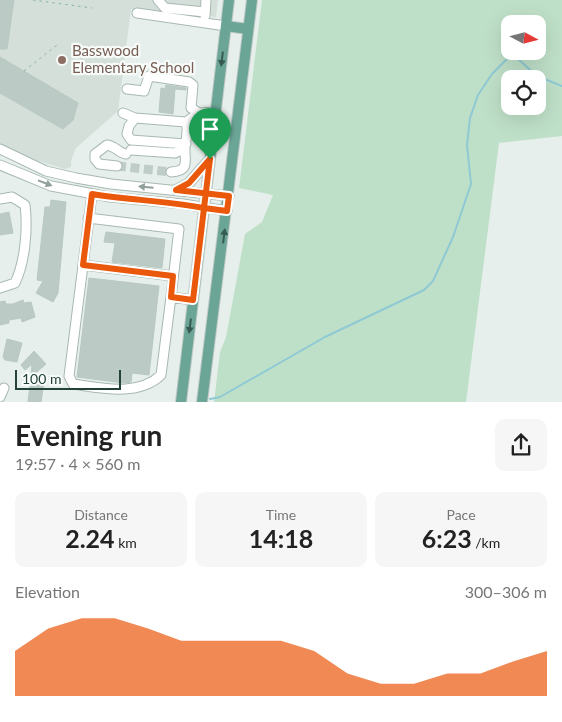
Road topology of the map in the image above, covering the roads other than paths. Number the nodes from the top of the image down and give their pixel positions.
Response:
1 (158, 0) edge
2 (206, 0) edge
3 (229, 0) edge
4 (252, 0) edge
5 (137, 13) dead end
6 (205, 17) junction
7 (226, 26) junction
8 (248, 28) junction
9 (127, 89) dead end
10 (216, 112) junction
11 (123, 113) dead end
12 (199, 113) junction
13 (135, 118) junction
14 (186, 122) junction
15 (185, 146) junction
16 (0, 149) edge
17 (210, 159) junction
18 (0, 164) edge
19 (117, 166) tunnel mouth
20 (171, 172) dead end
21 (176, 190) junction
22 (206, 193) junction
23 (92, 194) junction
24 (229, 196) junction
25 (0, 199) edge
26 (204, 208) junction
27 (227, 211) junction
28 (88, 218) junction
29 (83, 265) junction
30 (173, 276) junction
31 (0, 288) edge
32 (171, 297) junction
33 (193, 300) junction
34 (4, 388) dead end
35 (0, 397) edge
36 (181, 402) edge
37 (202, 402) edge

1 - 6 street
2 - 6 street
3 - 7 main road
4 - 8 main road
5 - 6 street
6 - 7 street
7 - 8 main road
7 -> 10 main road
8 - 24 main road
9 - 12 street
10 - 12 street
10 - 17 main road
11 - 13 street
12 - 14 street
13 - 14 street
13 - 15 street
14 - 15 street
15 - 19 street
15 - 20 street
21 -> 16 street
17 - 21 main road
17 - 22 main road
18 -> 23 street
21 - 22 street
22 - 24 street
22 - 26 main road
23 - 26 street
23 - 28 street
24 - 27 main road
25 - 31 street
26 - 27 street
26 - 33 main road
37 -> 27 main road
28 - 29 street
28 - 30 street
29 - 30 street
29 - 32 street
30 - 32 street
32 - 33 street
33 -> 36 main road
34 - 35 street

